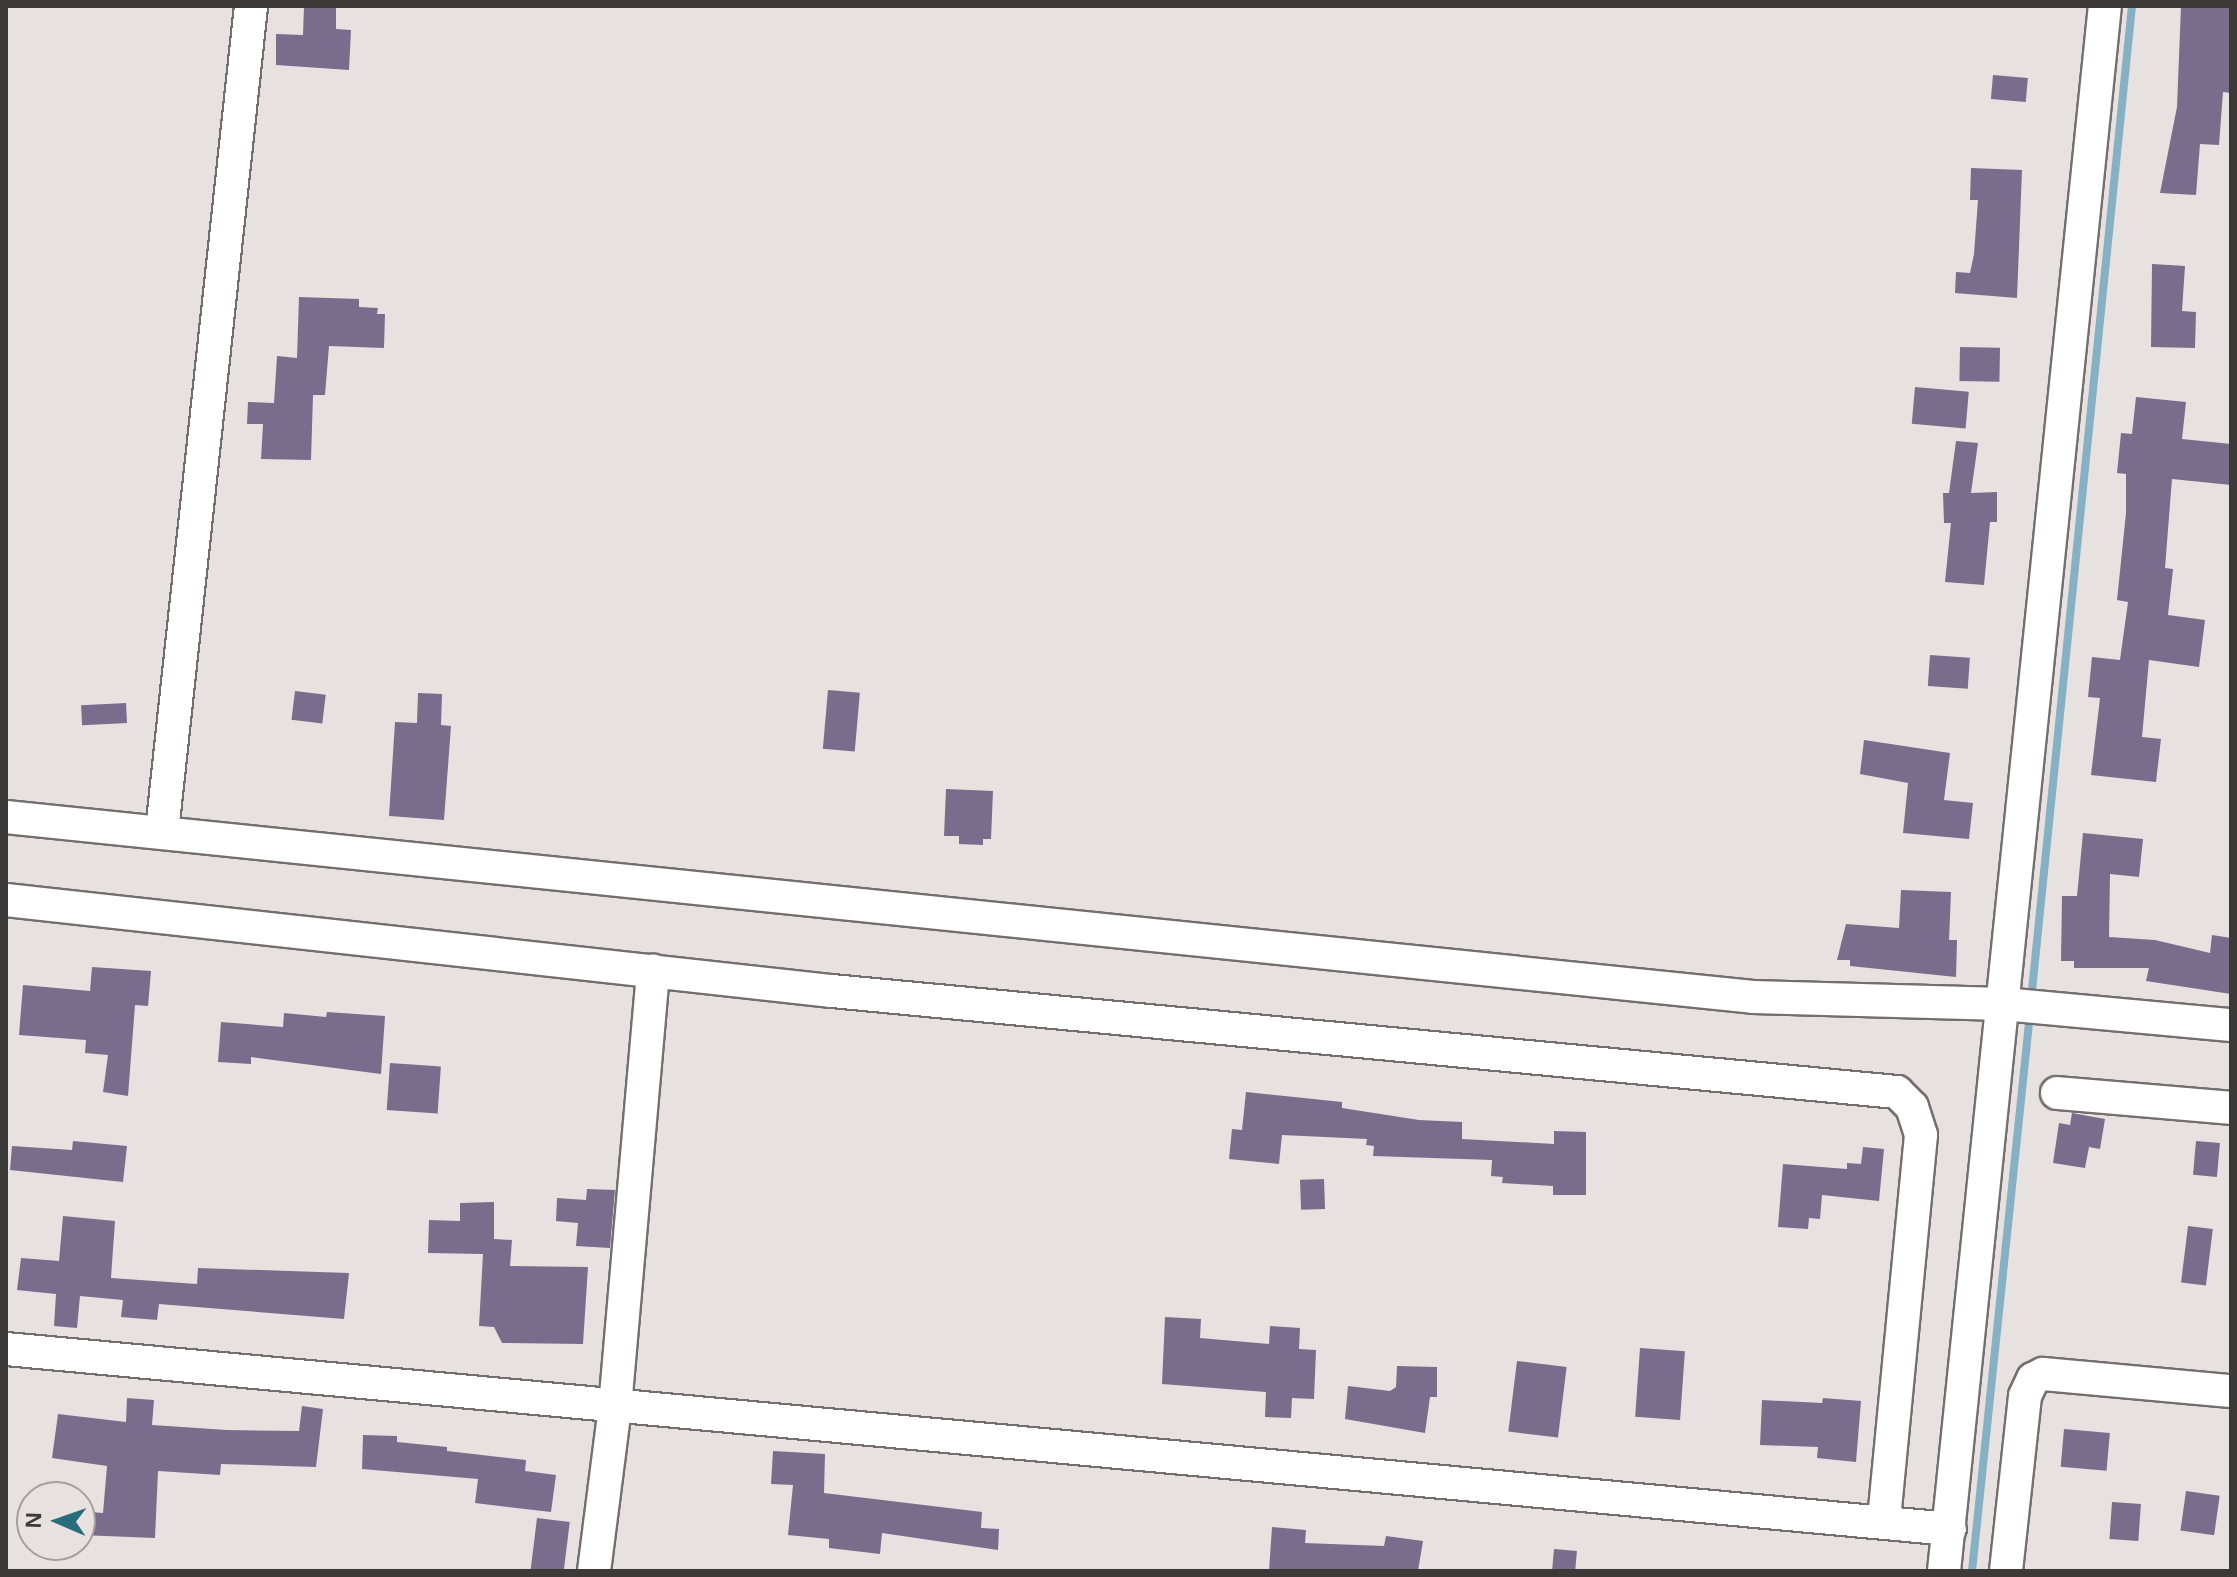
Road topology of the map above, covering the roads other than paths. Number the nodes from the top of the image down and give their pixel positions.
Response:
1 (251, 6) edge
2 (2105, 6) edge
3 (6, 817) edge
4 (162, 831) junction
5 (6, 900) edge
6 (653, 971) junction
7 (2003, 1004) junction
8 (2231, 1025) edge
9 (2057, 1093) dead end
10 (2231, 1108) edge
11 (6, 1349) edge
12 (2231, 1391) edge
13 (615, 1407) junction
14 (1884, 1521) junction
15 (1950, 1529) junction
16 (594, 1571) edge
17 (1944, 1571) edge
18 (2006, 1571) edge

1 - 4 street
2 - 7 street
3 - 4 street
4 - 7 street
5 - 6 street
6 - 13 street
6 - 14 street
7 - 8 street
7 - 15 street
9 - 10 street
11 - 13 street
12 - 18 street
13 - 14 street
13 - 16 street
14 - 15 street
15 - 17 street

